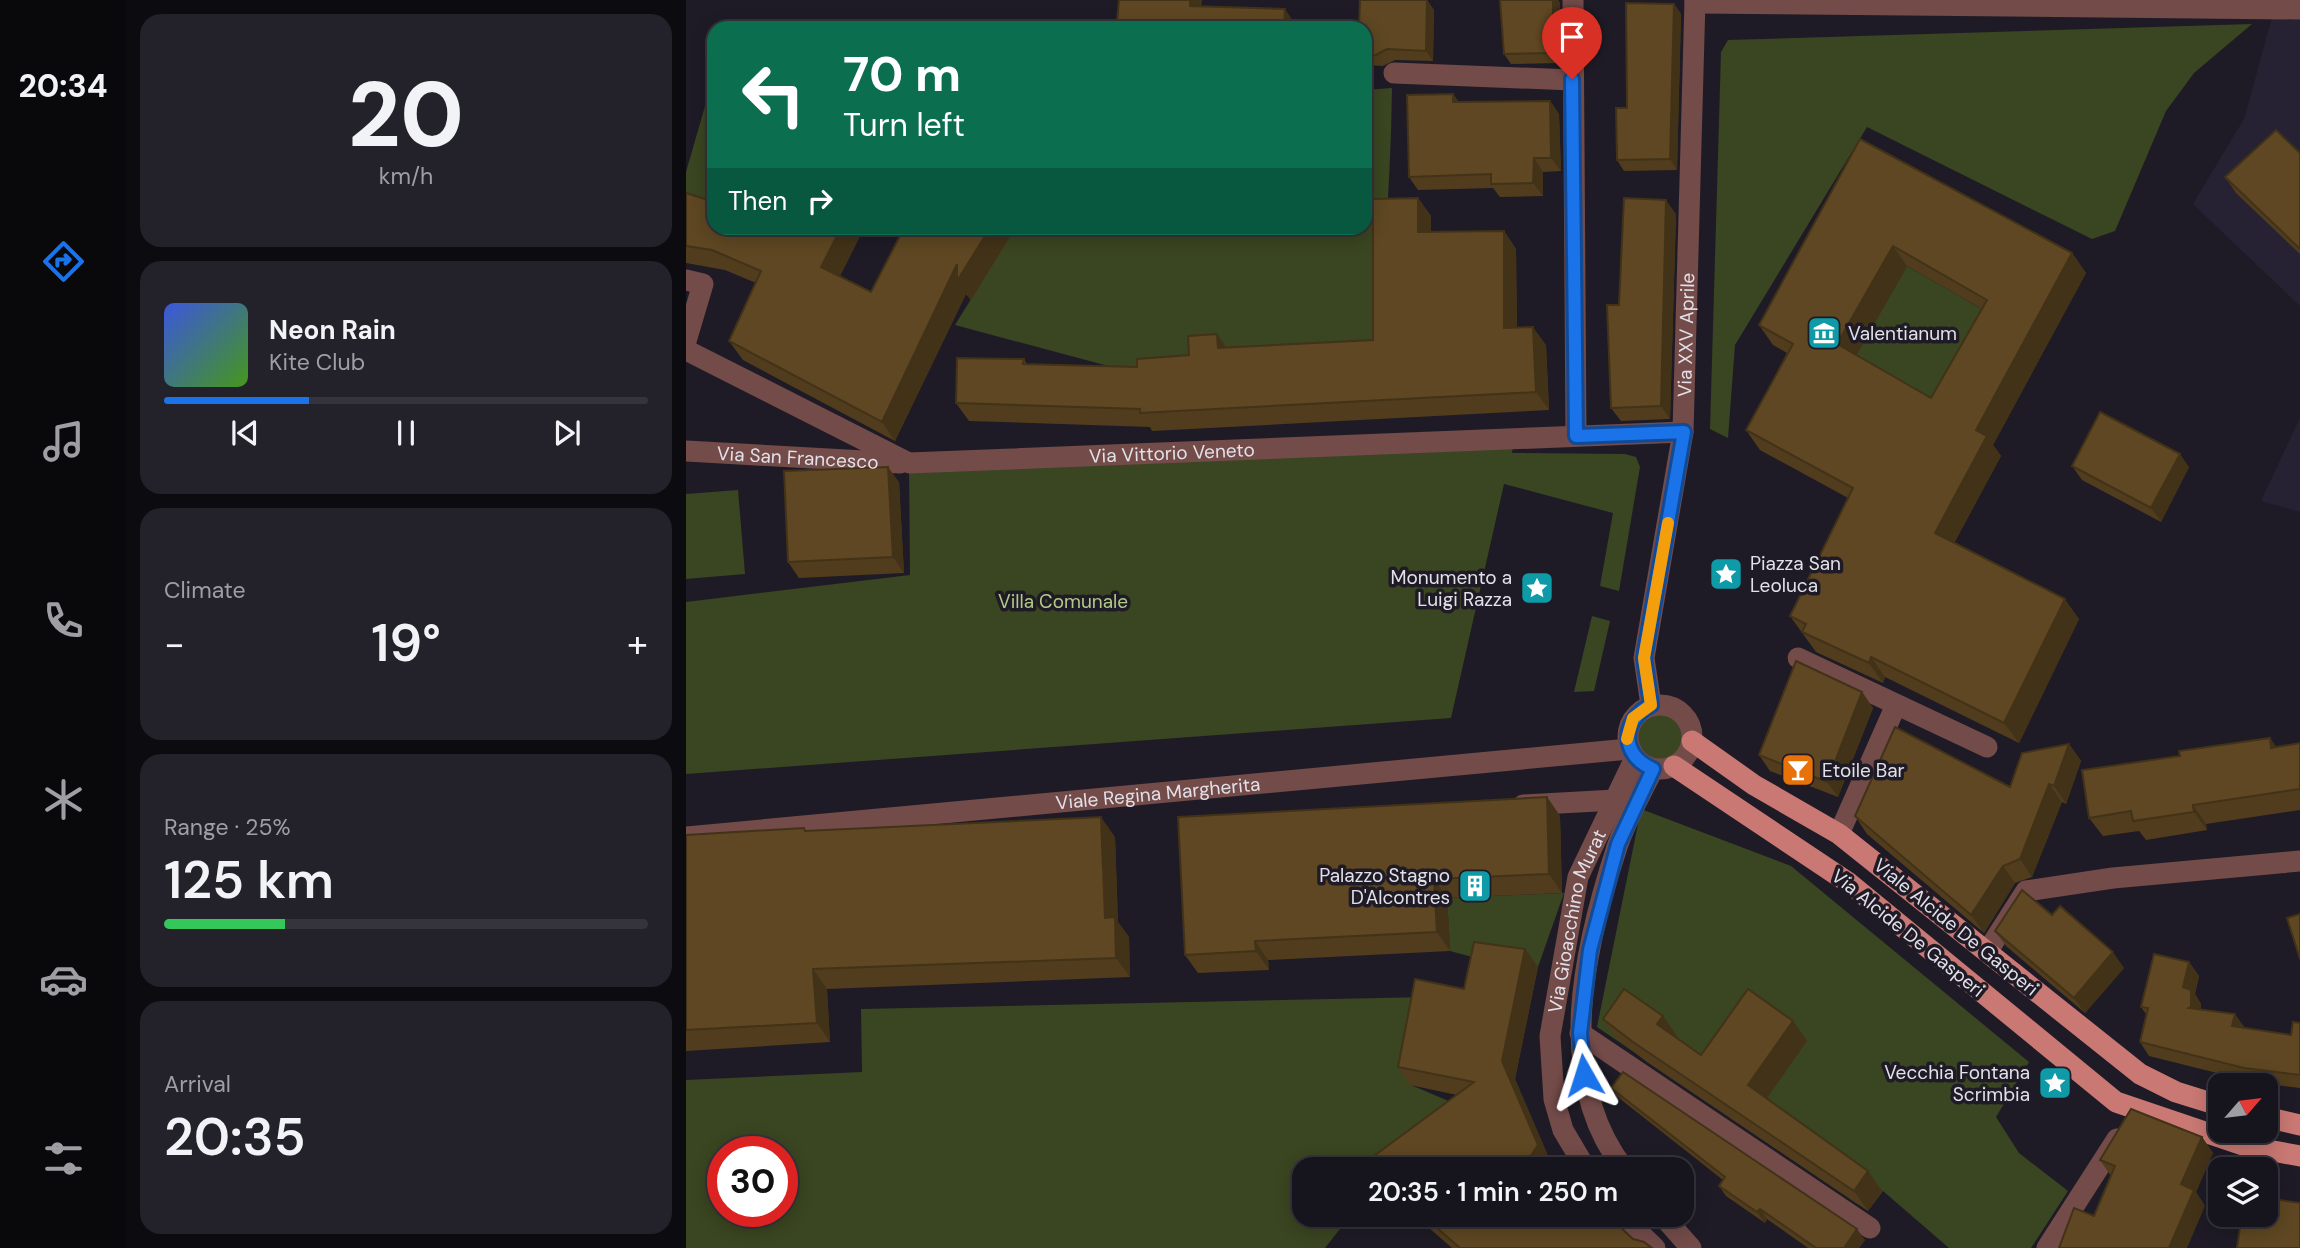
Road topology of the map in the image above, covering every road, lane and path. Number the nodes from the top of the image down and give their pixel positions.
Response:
1 (1573, 0) edge
2 (1695, 1) edge
3 (2300, 9) edge
4 (1394, 73) dead end
5 (1572, 79) junction
6 (686, 280) edge
7 (686, 341) edge
8 (686, 350) edge
9 (1684, 432) junction
10 (1576, 436) junction
11 (686, 451) edge
12 (909, 463) junction
13 (1798, 658) dead end
14 (1651, 705) junction
15 (1896, 705) junction
16 (1692, 741) junction
17 (1987, 747) dead end
18 (1632, 753) junction
19 (1664, 768) junction
20 (1615, 800) junction
21 (1503, 806) edge
22 (1839, 834) junction
23 (686, 837) edge
24 (2300, 861) edge
25 (1987, 952) junction
26 (1580, 1033) junction
27 (2208, 1102) edge
28 (2135, 1111) junction
29 (2278, 1120) edge
30 (2300, 1125) edge
31 (2300, 1156) edge
32 (1579, 1157) edge
33 (1615, 1157) edge
34 (1633, 1227) edge
35 (1672, 1227) edge
36 (1870, 1228) dead end
37 (1655, 1248) edge
38 (1691, 1248) edge
39 (2047, 1248) edge

1 - 5 street
2 - 3 street
2 - 9 street, Via XXV Aprile
4 - 5 street
5 - 10 street
6 - 7 street
8 - 12 street, Via Vittorio Veneto
9 - 10 street, Via Vittorio Veneto
9 - 14 street, Via XXV Aprile
10 - 12 street, Via Vittorio Veneto
11 - 12 street, Via San Francesco
13 - 15 street
14 - 16 street
14 - 18 street
15 - 17 street
15 - 22 street
16 - 19 street
16 - 22 main road, Viale Alcide De Gasperi
18 - 19 street
18 - 20 street, Via Gioacchino Murat
18 - 23 street, Viale Regina Margherita
19 - 26 street, Via Gioacchino Murat
19 - 28 main road, Via Alcide De Gasperi
20 - 21 street
20 - 32 street, Via Gioacchino Murat
22 - 25 main road, Viale Alcide De Gasperi
24 - 25 street
25 - 27 main road, Viale Alcide De Gasperi
26 - 33 street, Via Gioacchino Murat
26 - 36 street
28 - 31 main road
28 - 39 street
29 - 30 main road
34 - 37 street
35 - 38 street

